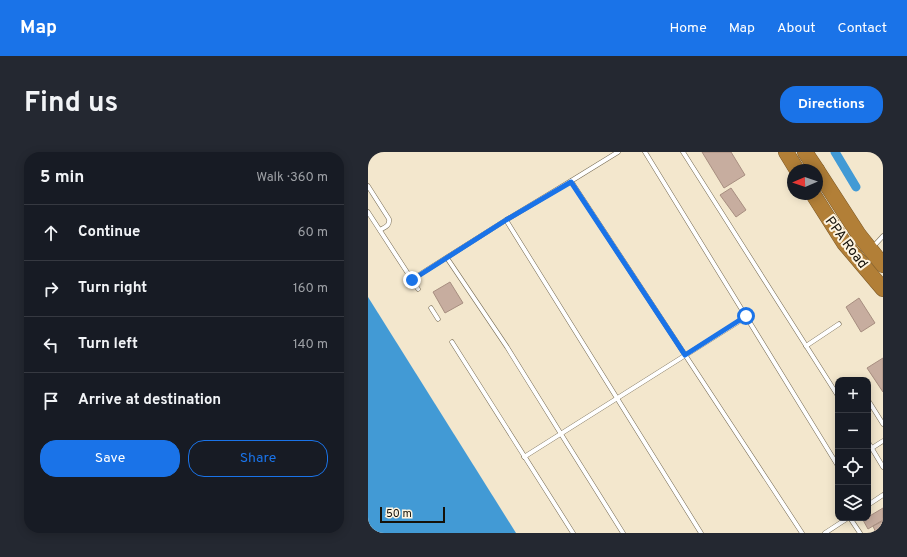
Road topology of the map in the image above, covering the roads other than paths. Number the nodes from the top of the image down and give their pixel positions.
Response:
1 (618, 152) edge
2 (645, 152) edge
3 (683, 152) edge
4 (786, 152) edge
5 (805, 152) edge
6 (793, 164) edge
7 (813, 164) edge
8 (823, 179) edge
9 (571, 182) junction
10 (368, 186) edge
11 (817, 200) edge
12 (368, 212) edge
13 (506, 220) junction
14 (380, 230) junction
15 (883, 236) edge
16 (870, 249) junction
17 (447, 258) junction
18 (883, 265) edge
19 (412, 280) junction
20 (418, 288) dead end
21 (883, 289) edge
22 (431, 308) dead end
23 (746, 316) junction
24 (438, 319) dead end
25 (839, 324) dead end
26 (452, 342) dead end
27 (806, 346) junction
28 (685, 355) junction
29 (835, 391) edge
30 (617, 399) junction
31 (871, 405) edge
32 (883, 424) edge
33 (561, 434) junction
34 (883, 441) edge
35 (872, 448) joint
36 (524, 457) junction
37 (835, 461) edge
38 (883, 468) edge
39 (883, 496) edge
40 (871, 503) edge
41 (844, 521) edge
42 (851, 521) edge
43 (573, 533) edge
44 (623, 533) edge
45 (700, 533) edge
46 (802, 533) edge
47 (825, 533) edge
48 (860, 533) edge

1 - 9 lane
2 - 23 lane
3 - 27 lane
4 - 6 highway
5 - 7 highway, PPA Road
8 - 16 highway, PPA Road
9 - 13 lane
9 - 28 lane
10 - 14 lane
11 - 21 highway, PPA Road
12 - 14 lane
13 - 17 lane
13 - 30 lane
14 - 19 lane
15 - 16 lane
16 - 18 highway, PPA Road
17 - 19 lane
17 - 33 lane
19 - 20 lane
22 - 24 lane
23 - 28 lane
23 - 37 lane
25 - 27 lane
26 - 36 lane
27 - 29 lane
28 - 30 lane
28 - 46 lane
30 - 33 lane
30 - 45 lane
31 - 32 lane
33 - 36 lane
33 - 44 lane
34 - 35 lane
35 - 38 lane
36 - 43 lane
39 - 40 lane
41 - 47 lane
42 - 48 lane

